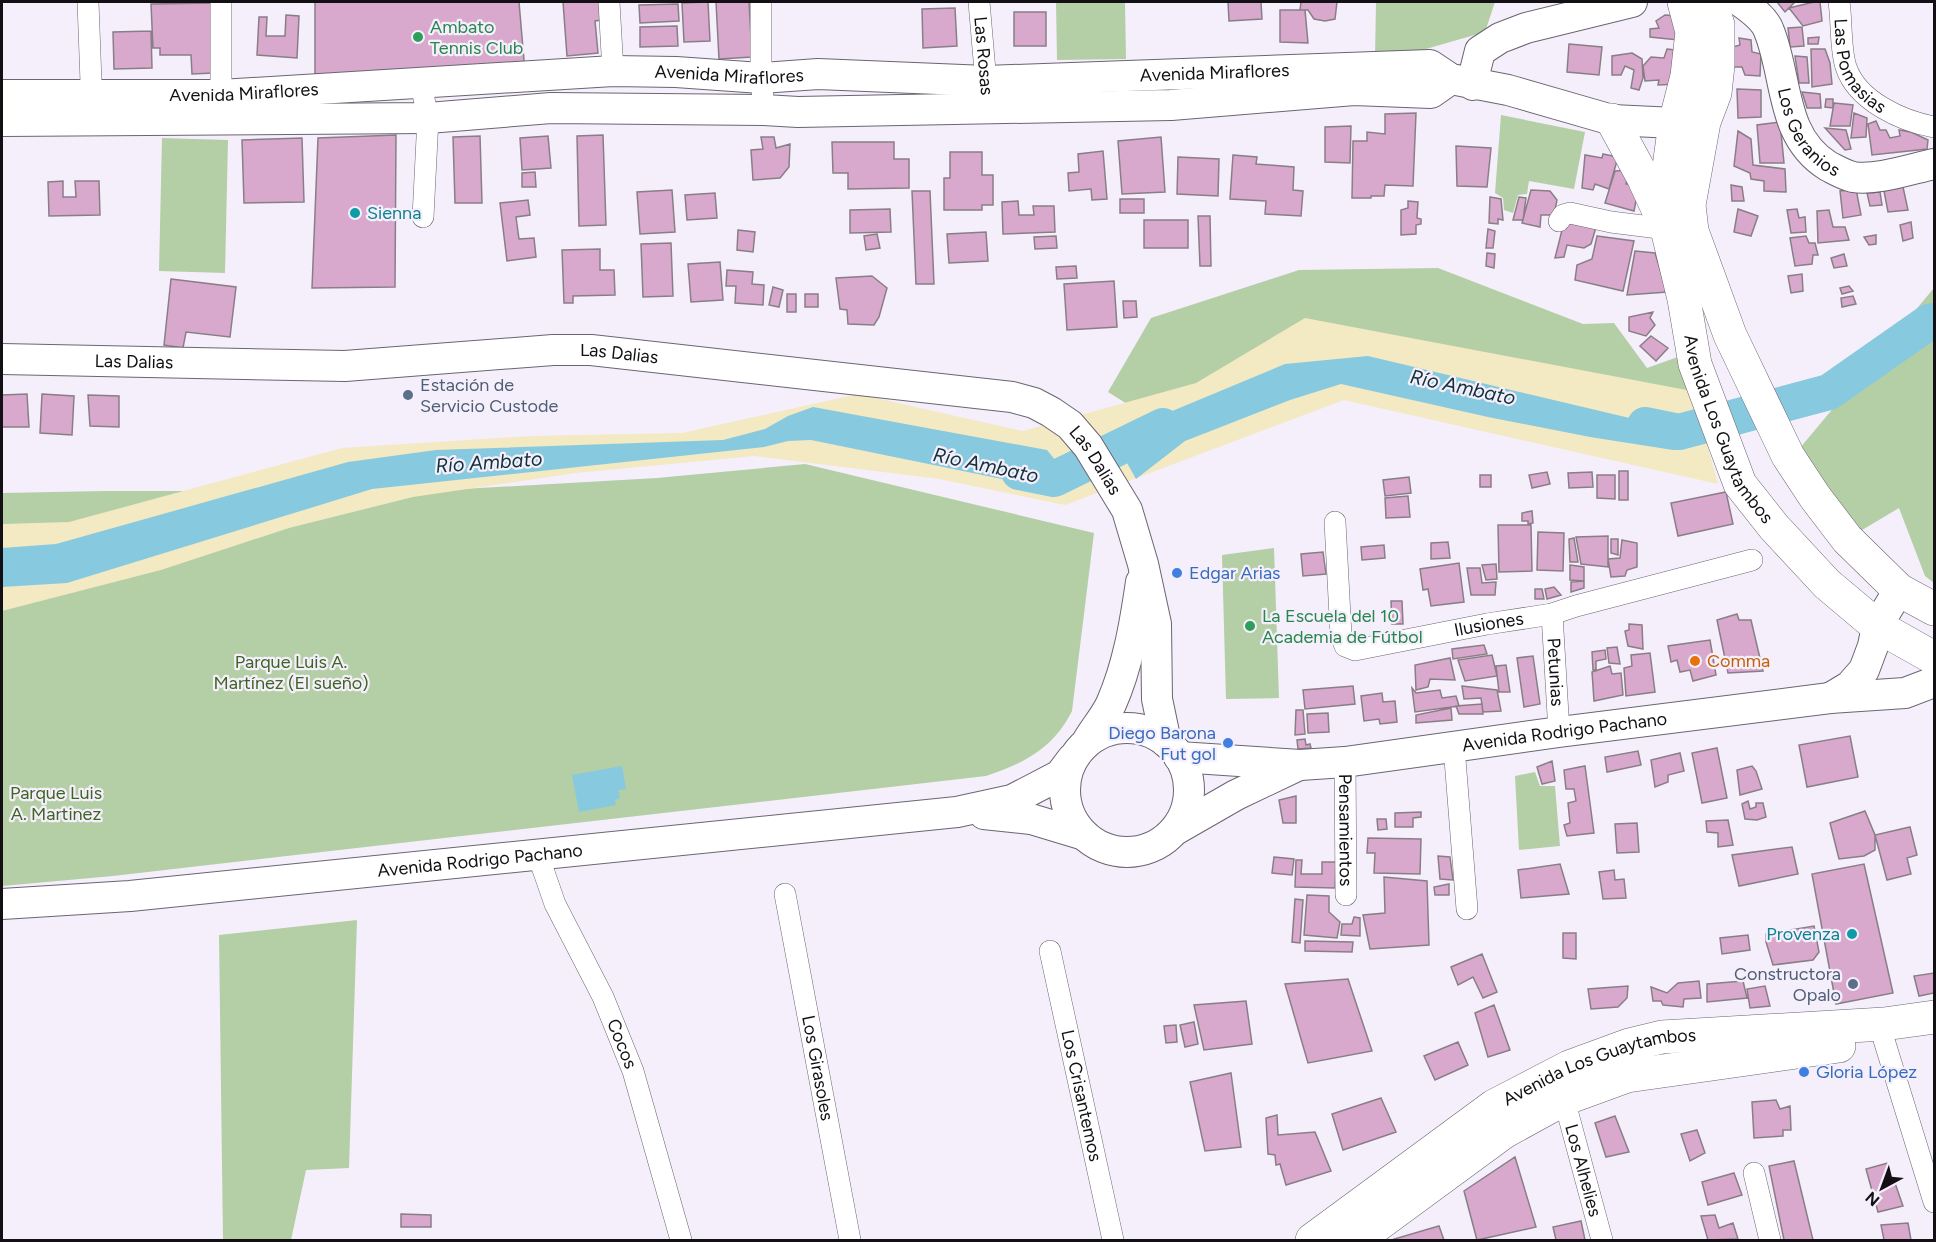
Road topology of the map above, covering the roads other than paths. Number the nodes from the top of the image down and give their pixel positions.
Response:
1 (88, 2) edge
2 (221, 2) edge
3 (609, 2) edge
4 (761, 2) edge
5 (979, 2) edge
6 (1632, 2) edge
7 (1684, 2) edge
8 (1711, 2) edge
9 (1741, 2) edge
10 (1839, 2) edge
11 (613, 71) junction
12 (676, 72) junction
13 (1171, 74) junction
14 (546, 75) junction
15 (761, 78) junction
16 (1462, 82) junction
17 (421, 84) junction
18 (221, 94) junction
19 (987, 96) junction
20 (1171, 105) junction
21 (4, 108) edge
22 (92, 108) junction
23 (551, 108) junction
24 (677, 108) junction
25 (764, 110) junction
26 (428, 118) junction
27 (1612, 120) junction
28 (1689, 123) junction
29 (1935, 127) edge
30 (1935, 164) edge
31 (423, 217) dead end
32 (1559, 221) dead end
33 (1664, 224) junction
34 (2, 359) edge
35 (1335, 522) dead end
36 (1752, 560) dead end
37 (1143, 564) junction
38 (1899, 590) junction
39 (1935, 609) edge
40 (1552, 614) junction
41 (1877, 626) junction
42 (1935, 658) edge
43 (1935, 682) edge
44 (1830, 698) junction
45 (1559, 732) junction
46 (1454, 747) junction
47 (1173, 749) junction
48 (1080, 750) junction
49 (1345, 762) junction
50 (1300, 765) junction
51 (957, 812) junction
52 (1174, 830) junction
53 (1084, 836) junction
54 (538, 855) junction
55 (785, 894) dead end
56 (1346, 896) dead end
57 (2, 904) edge
58 (1467, 909) dead end
59 (1050, 951) dead end
60 (1935, 1017) edge
61 (1884, 1032) junction
62 (1935, 1034) edge
63 (1564, 1099) junction
64 (1754, 1173) dead end
65 (1935, 1202) edge
66 (681, 1240) edge
67 (850, 1240) edge
68 (1113, 1240) edge
69 (1312, 1240) edge
70 (1357, 1240) edge
71 (1602, 1240) edge
72 (1770, 1240) edge

1 - 22 street
2 - 18 street
3 - 11 street
4 - 15 street
5 - 19 street, Las Rosas
6 - 16 main road
7 - 28 main road
8 - 28 main road
9 - 30 main road, Los Geranios
10 - 29 street, Las Pomasias
11 - 12 main road, Avenida Miraflores
11 - 14 main road, Avenida Miraflores
12 - 15 main road, Avenida Miraflores
12 - 24 main road
13 - 16 main road, Avenida Miraflores
13 - 19 main road, Avenida Miraflores
13 - 20 main road
14 - 17 main road, Avenida Miraflores
14 - 23 street
15 - 19 main road, Avenida Miraflores
15 - 25 street
16 - 20 main road, Avenida Miraflores
16 - 27 main road, Avenida Miraflores
17 - 18 main road, Avenida Miraflores
17 - 26 street
18 - 22 main road, Avenida Miraflores
19 - 20 main road, Avenida Miraflores
19 - 25 main road, Avenida Miraflores
21 - 22 main road, Avenida Miraflores
22 - 26 main road, Avenida Miraflores
23 - 24 main road, Avenida Miraflores
23 - 26 main road, Avenida Miraflores
24 - 25 main road, Avenida Miraflores
26 - 31 street
27 - 28 main road, Avenida Miraflores
27 - 33 main road
28 - 33 main road, Avenida Los Guaytambos
28 - 38 main road, Avenida Los Guaytambos
32 - 33 street
33 - 41 main road, Avenida Los Guaytambos
34 - 37 main road, Las Dalias
35 - 40 street, Ilusiones
36 - 40 street, Ilusiones
37 - 47 main road, Las Dalias
37 - 48 main road, Las Dalias
38 - 39 main road, Avenida Los Guaytambos
38 - 41 main road, Avenida Rodrigo Pachano
40 - 45 street, Petunias
41 - 42 main road, Avenida Los Guaytambos
41 - 44 main road, Avenida Rodrigo Pachano
43 - 44 main road, Avenida Rodrigo Pachano
44 - 45 main road, Avenida Rodrigo Pachano
45 - 46 main road, Avenida Rodrigo Pachano
46 - 49 main road, Avenida Rodrigo Pachano
46 - 58 street
47 - 48 main road
47 - 50 main road, Avenida Rodrigo Pachano
47 - 52 main road
48 - 51 main road, Avenida Rodrigo Pachano
48 - 53 main road
49 - 50 main road, Avenida Rodrigo Pachano
49 - 56 street, Pensamientos
50 - 52 main road, Avenida Rodrigo Pachano
51 - 53 main road, Avenida Rodrigo Pachano
51 - 54 main road, Avenida Rodrigo Pachano
52 - 53 main road
54 - 57 main road, Avenida Rodrigo Pachano
54 - 66 street, Cocos
55 - 67 street, Los Girasoles
59 - 68 street, Los Crisantemos
60 - 61 main road, Avenida Los Guaytambos
61 - 62 main road, Avenida Los Guaytambos
61 - 63 main road, Avenida Los Guaytambos
61 - 65 street
61 - 69 main road, Avenida Los Guaytambos
63 - 70 main road, Avenida Los Guaytambos
63 - 71 street, Los Alhelies
64 - 72 street

